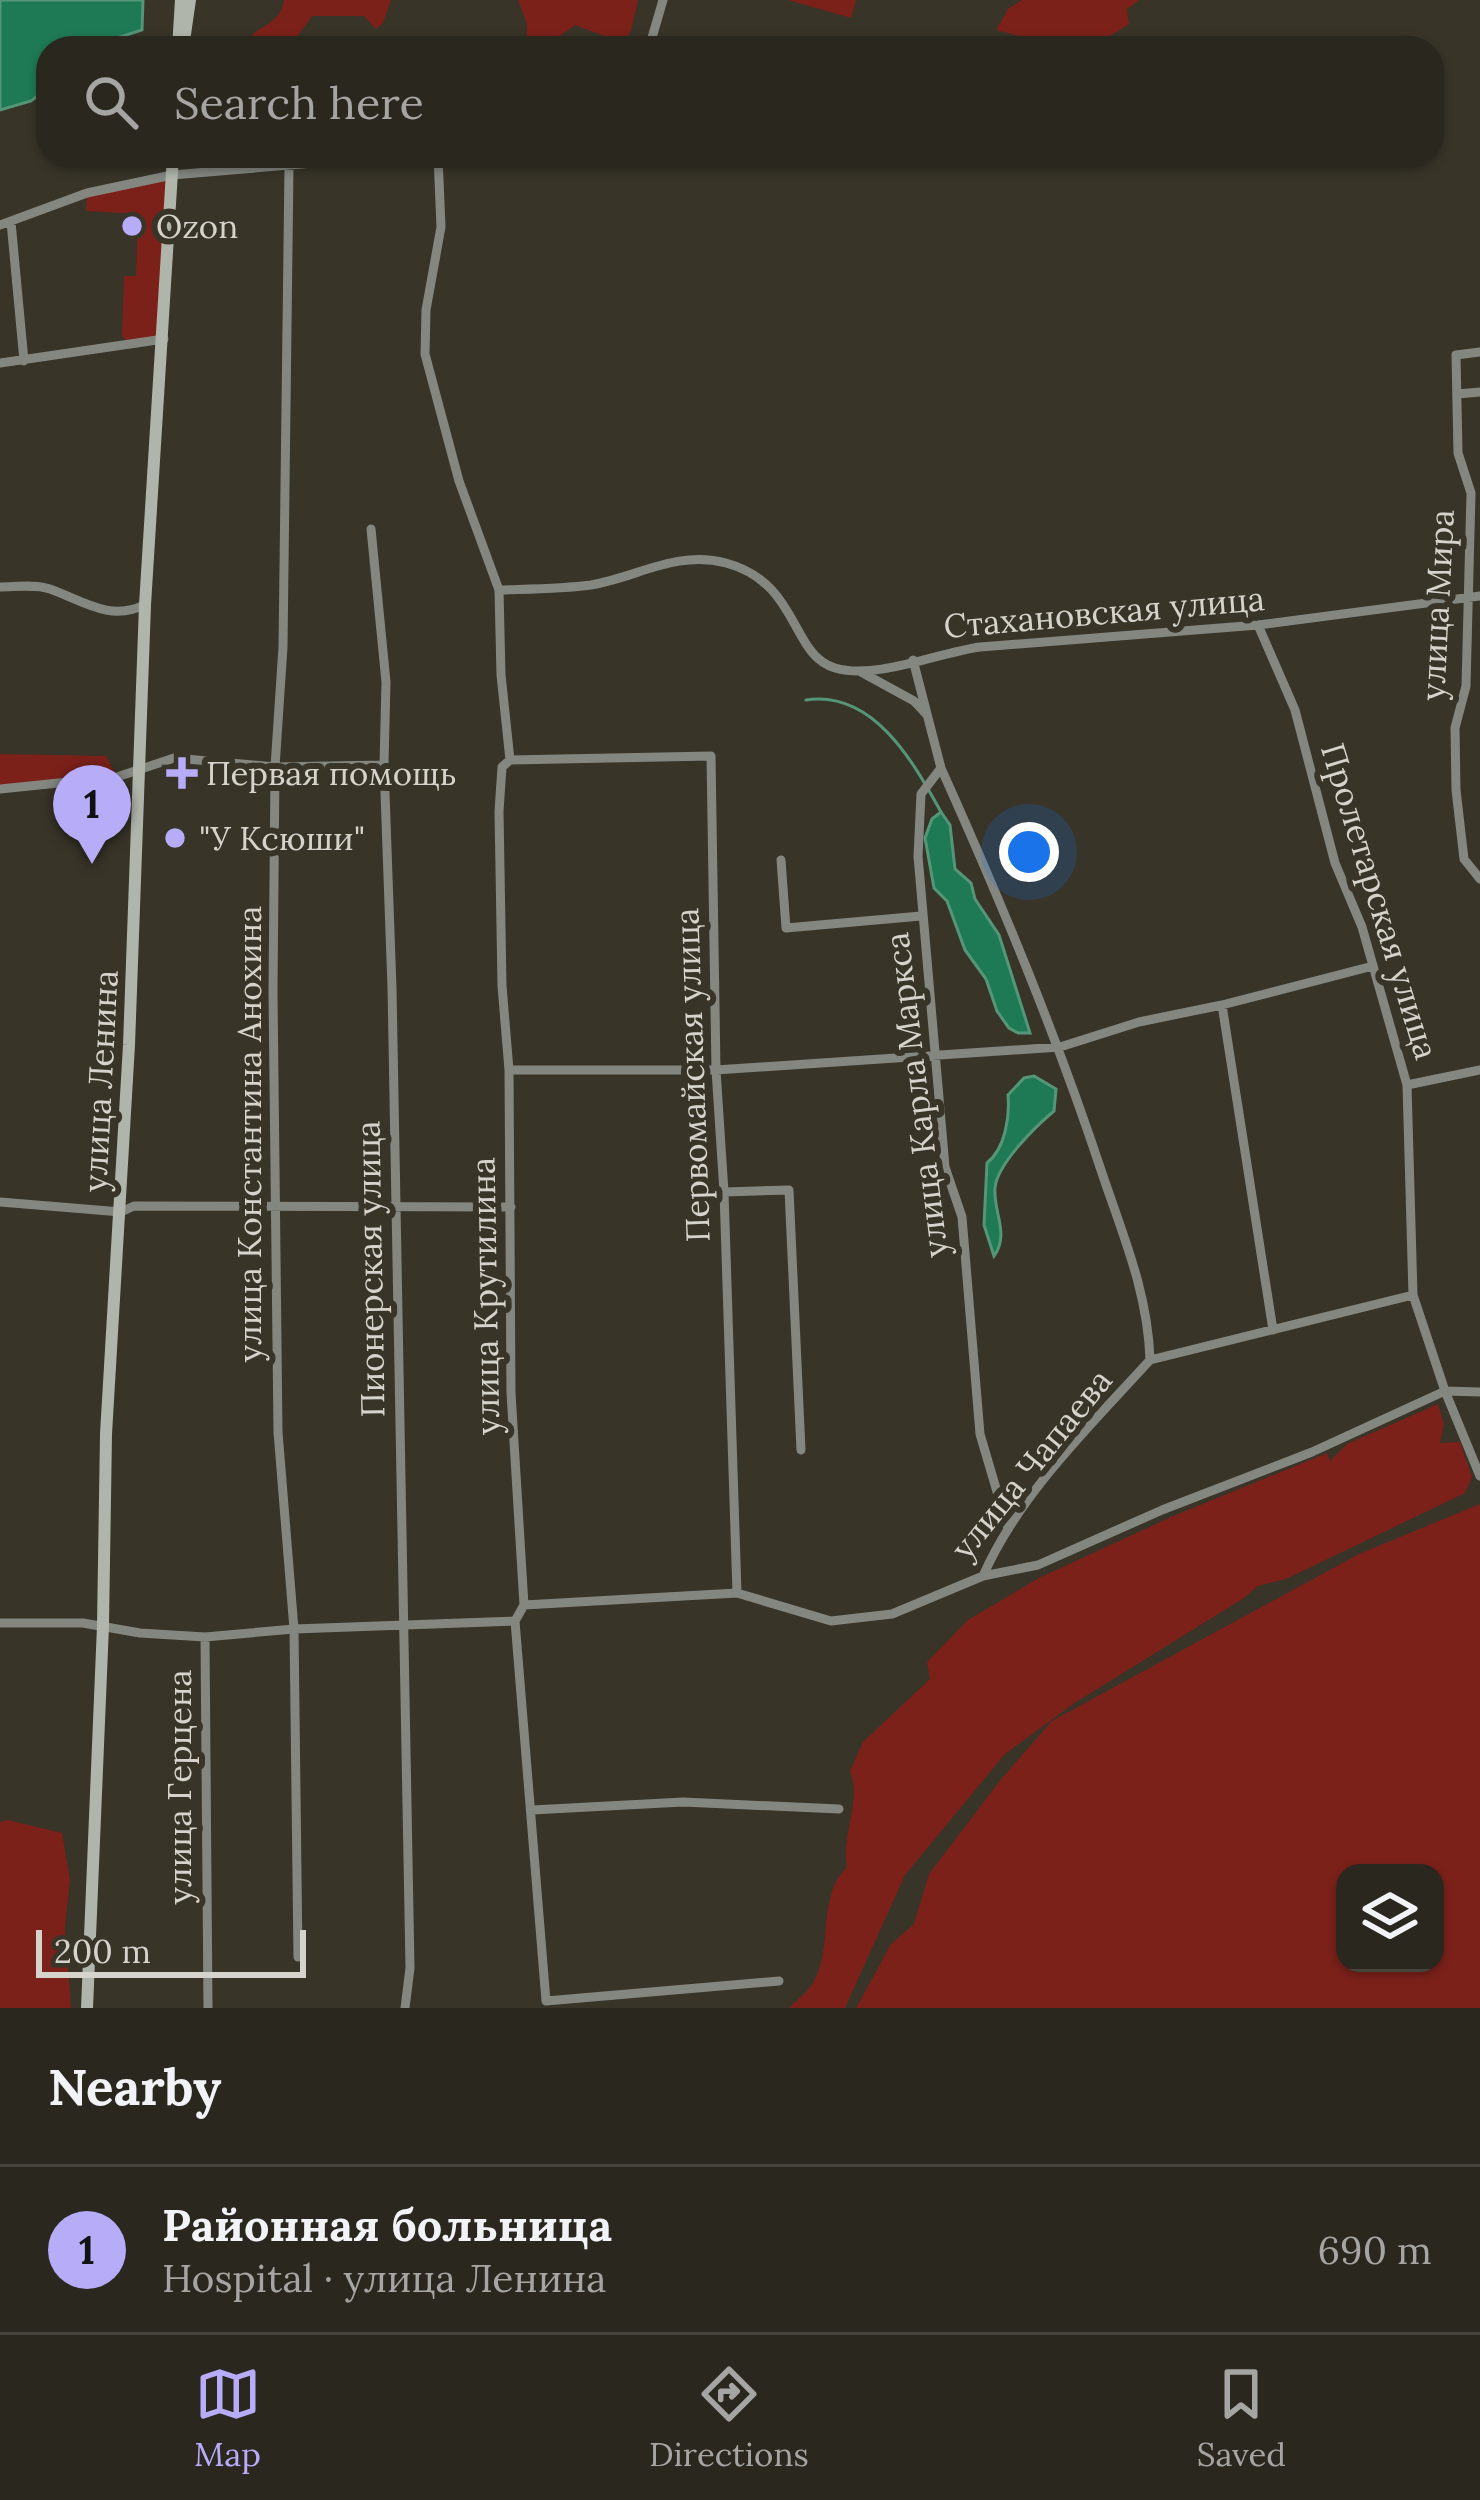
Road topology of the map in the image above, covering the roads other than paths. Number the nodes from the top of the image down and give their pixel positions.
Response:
1 (181, 0) edge
2 (190, 0) edge
3 (662, 0) edge
4 (181, 36) edge
5 (183, 36) edge
6 (652, 36) edge
7 (172, 168) edge
8 (275, 168) edge
9 (290, 168) edge
10 (439, 168) edge
11 (172, 175) junction
12 (6, 223) edge
13 (164, 339) junction
14 (1480, 352) edge
15 (23, 361) junction
16 (0, 363) edge
17 (1480, 392) edge
18 (1457, 394) junction
19 (371, 529) dead end
20 (0, 587) edge
21 (499, 590) junction
22 (1480, 596) edge
23 (1467, 598) junction
24 (145, 605) junction
25 (1258, 626) junction
26 (914, 660) junction
27 (856, 669) junction
28 (928, 716) junction
29 (510, 760) junction
30 (384, 765) junction
31 (275, 767) junction
32 (940, 768) junction
33 (141, 770) junction
34 (0, 789) edge
35 (782, 860) dead end
36 (1480, 879) edge
37 (921, 916) junction
38 (1373, 966) junction
39 (1222, 1005) junction
40 (1060, 1047) junction
41 (934, 1055) junction
42 (508, 1070) junction
43 (716, 1070) junction
44 (1480, 1070) edge
45 (1407, 1085) junction
46 (724, 1192) junction
47 (0, 1202) edge
48 (275, 1207) junction
49 (397, 1207) junction
50 (511, 1207) junction
51 (121, 1212) junction
52 (1413, 1295) junction
53 (1273, 1330) junction
54 (1150, 1360) junction
55 (1445, 1391) junction
56 (1480, 1392) edge
57 (801, 1450) dead end
58 (1480, 1476) edge
59 (1008, 1529) junction
60 (983, 1576) junction
61 (737, 1593) junction
62 (524, 1605) junction
63 (515, 1621) junction
64 (0, 1623) edge
65 (103, 1626) junction
66 (402, 1627) junction
67 (294, 1629) junction
68 (205, 1637) junction
69 (839, 1809) dead end
70 (532, 1810) junction
71 (298, 1957) dead end
72 (779, 1981) dead end
73 (87, 2008) edge
74 (208, 2008) edge
75 (405, 2008) edge

1 - 4 main road
2 - 5 main road
3 - 6 street
7 - 11 main road, улица Ленина
8 - 11 street
9 - 31 street, улица Константина Анохина
10 - 21 street, улица Крутилина
11 - 12 street
11 - 13 main road, улица Ленина
12 - 15 street
13 - 15 street
13 - 24 main road, улица Ленина
14 - 18 street, улица Мира
15 - 16 street
17 - 18 street
18 - 23 street, улица Мира
19 - 30 street, Пионерская улица
20 - 24 street
21 - 27 street
21 - 29 street, улица Крутилина
22 - 23 street, Стахановская улица
23 - 25 street, Стахановская улица
23 - 36 street, улица Мира
24 - 33 main road, улица Ленина
25 - 26 street, Стахановская улица
25 - 38 street, Пролетарская улица
26 - 27 street, Стахановская улица
26 - 28 street
27 - 28 street
28 - 32 street
29 - 42 street, улица Крутилина
29 - 43 street, Первомайская улица
30 - 31 street
30 - 49 street, Пионерская улица
31 - 33 street
31 - 48 street, улица Константина Анохина
32 - 37 street, улица Карла Маркса
32 - 40 street
33 - 34 street
33 - 51 main road, улица Ленина
35 - 37 street
37 - 41 street, улица Карла Маркса
38 - 39 street
38 - 45 street, Пролетарская улица
39 - 40 street
39 - 53 street
40 - 41 street
40 - 54 street
41 - 43 street
41 - 59 street, улица Карла Маркса
42 - 43 street
42 - 50 street, улица Крутилина
43 - 46 street, Первомайская улица
44 - 45 street
45 - 52 street, Пролетарская улица
46 - 57 street
46 - 61 street, Первомайская улица
47 - 51 street
48 - 49 street
48 - 51 street
48 - 67 street, улица Константина Анохина
49 - 50 street
49 - 66 street, Пионерская улица
50 - 62 street, улица Крутилина
51 - 65 main road, улица Ленина
52 - 53 street
52 - 55 street, Пролетарская улица
53 - 54 street
54 - 59 street, улица Чапаева
55 - 56 street
55 - 58 street, Пролетарская улица
55 - 60 street
59 - 60 street, улица Чапаева
60 - 61 street, улица Чапаева
61 - 62 street, улица Чапаева
62 - 63 street
63 - 66 street
63 - 70 street
64 - 65 street
65 - 68 street
65 - 73 main road, улица Ленина
66 - 67 street
66 - 75 street, Пионерская улица
67 - 68 street
67 - 71 street, улица Константина Анохина
68 - 74 street, улица Герцена
69 - 70 street
70 - 72 street

